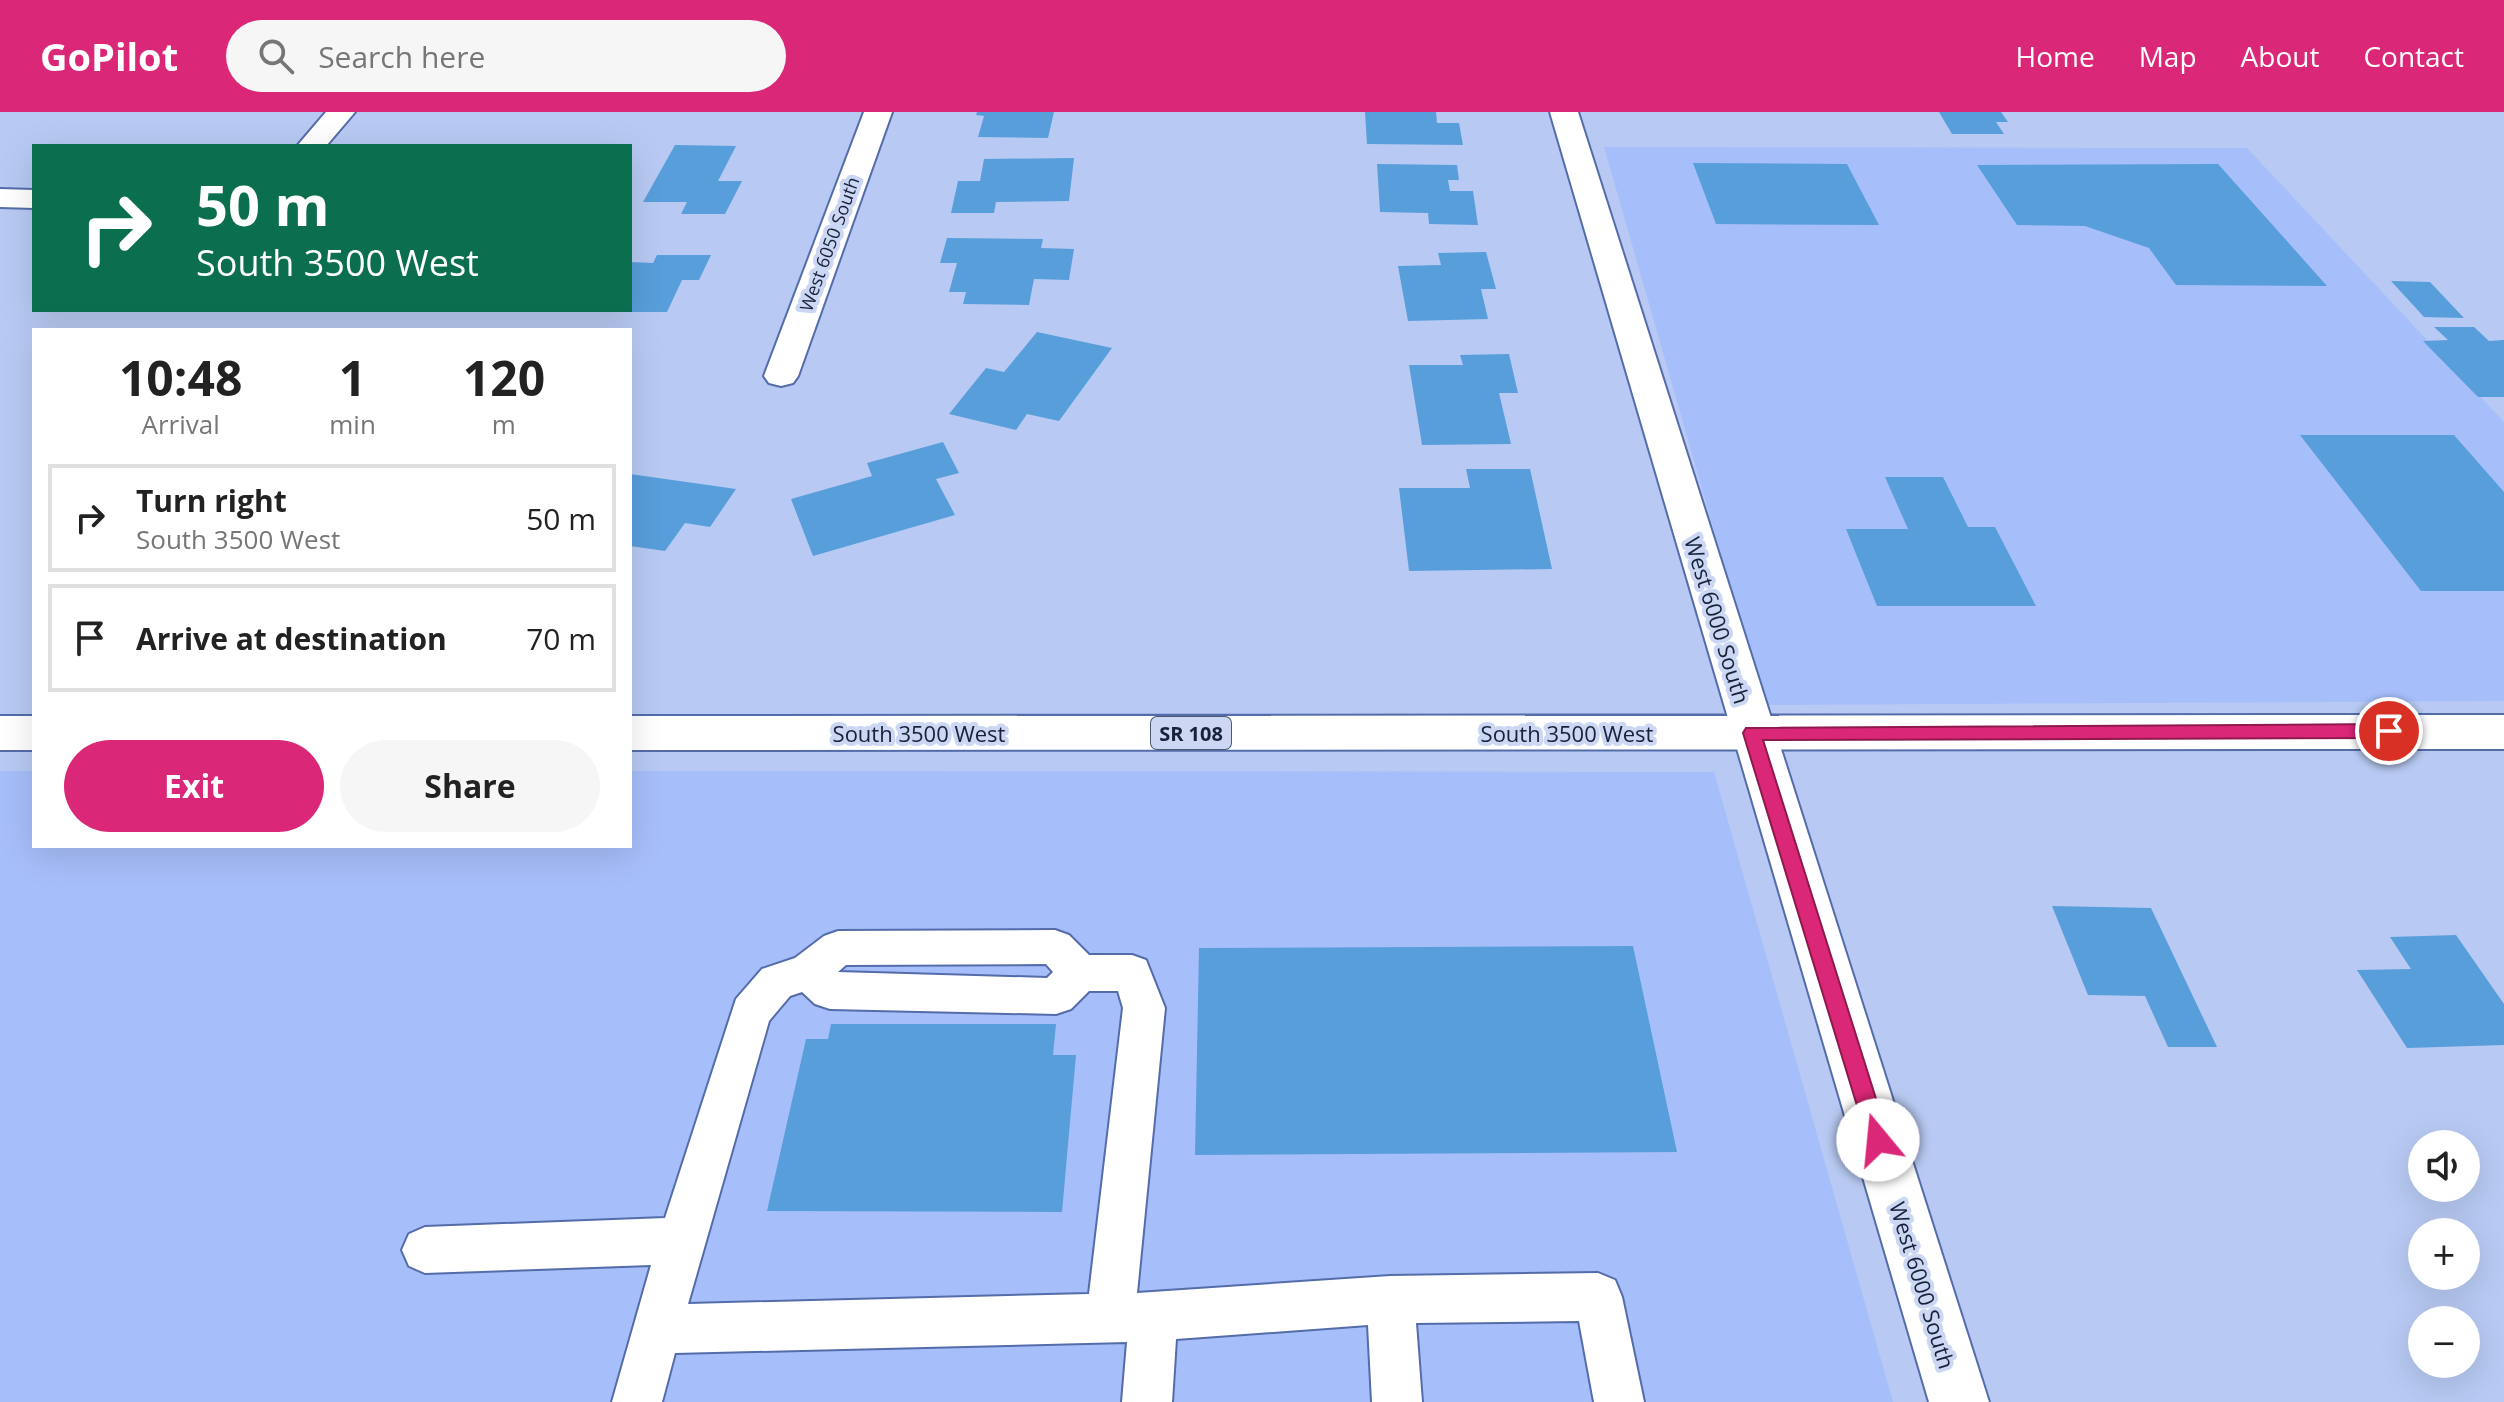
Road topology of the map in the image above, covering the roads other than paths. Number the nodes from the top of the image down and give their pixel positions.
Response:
1 (341, 112) edge
2 (878, 112) edge
3 (1564, 112) edge
4 (313, 144) edge
5 (0, 198) edge
6 (32, 199) edge
7 (781, 376) dead end
8 (2504, 732) edge
9 (0, 733) edge
10 (32, 733) edge
11 (632, 733) edge
12 (1752, 733) junction
13 (681, 1241) junction
14 (425, 1250) dead end
15 (1390, 1300) junction
16 (1132, 1318) junction
17 (656, 1329) junction
18 (637, 1402) edge
19 (1147, 1402) edge
20 (1397, 1402) edge
21 (1619, 1402) edge
22 (1959, 1402) edge

1 - 4 street
2 - 7 street, West 6050 South
3 - 12 street, West 6000 South
5 - 6 street
8 - 12 street, South 3500 West / SR 108
9 - 10 street
11 - 12 street, South 3500 West / SR 108
12 - 22 street, West 6000 South
13 - 14 lane
13 - 16 lane
13 - 17 lane
15 - 16 lane
15 - 20 lane
15 - 21 lane
16 - 17 lane
16 - 19 lane
17 - 18 lane

